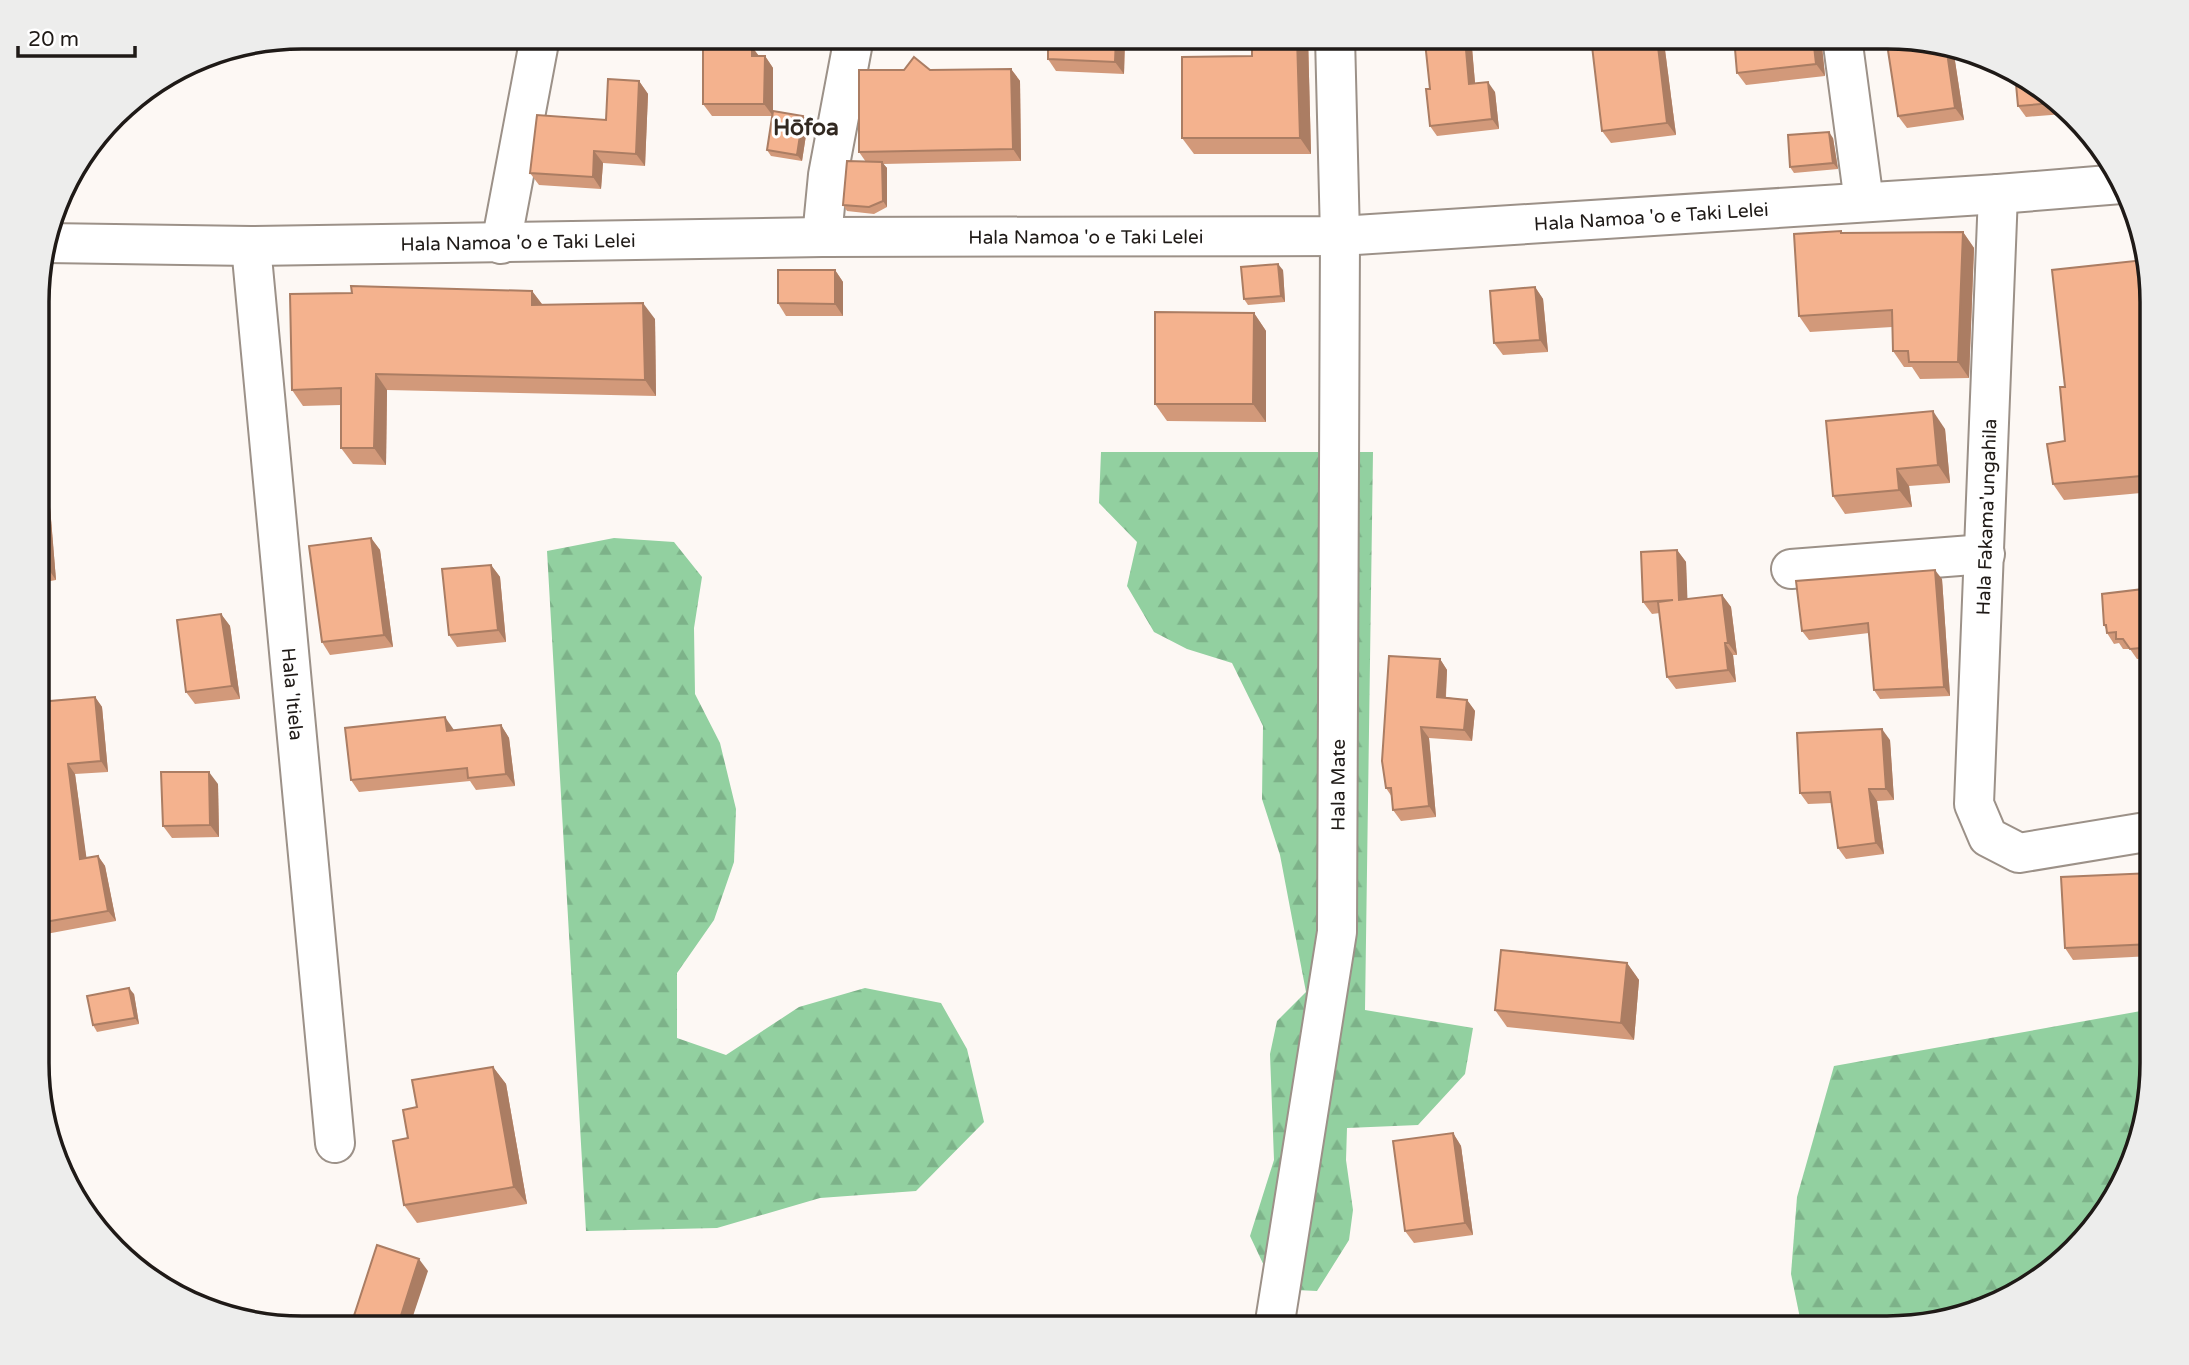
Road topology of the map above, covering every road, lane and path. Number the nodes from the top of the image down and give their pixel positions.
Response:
1 (538, 49) edge
2 (853, 49) edge
3 (1335, 49) edge
4 (1844, 49) edge
5 (2111, 185) edge
6 (1998, 194) junction
7 (1864, 202) junction
8 (1340, 236) junction
9 (822, 237) junction
10 (56, 243) edge
11 (501, 244) junction
12 (251, 246) junction
13 (1984, 554) junction
14 (1791, 569) dead end
15 (2140, 833) edge
16 (335, 1143) dead end
17 (1276, 1316) edge

1 - 11 street
2 - 9 street
3 - 8 street, Hala Mate
4 - 7 street
5 - 6 street, Hala Namoa 'o e Taki Lelei
6 - 7 street, Hala Namoa 'o e Taki Lelei
6 - 13 street, Hala Fakama'ungahila
7 - 8 street, Hala Namoa 'o e Taki Lelei
8 - 9 street, Hala Namoa 'o e Taki Lelei
8 - 17 street, Hala Mate
9 - 11 street, Hala Namoa 'o e Taki Lelei
10 - 12 street, Hala Namoa 'o e Taki Lelei
11 - 12 street, Hala Namoa 'o e Taki Lelei
12 - 16 street, Hala 'Itiela
13 - 14 street
13 - 15 street, Hala Fakama'ungahila

